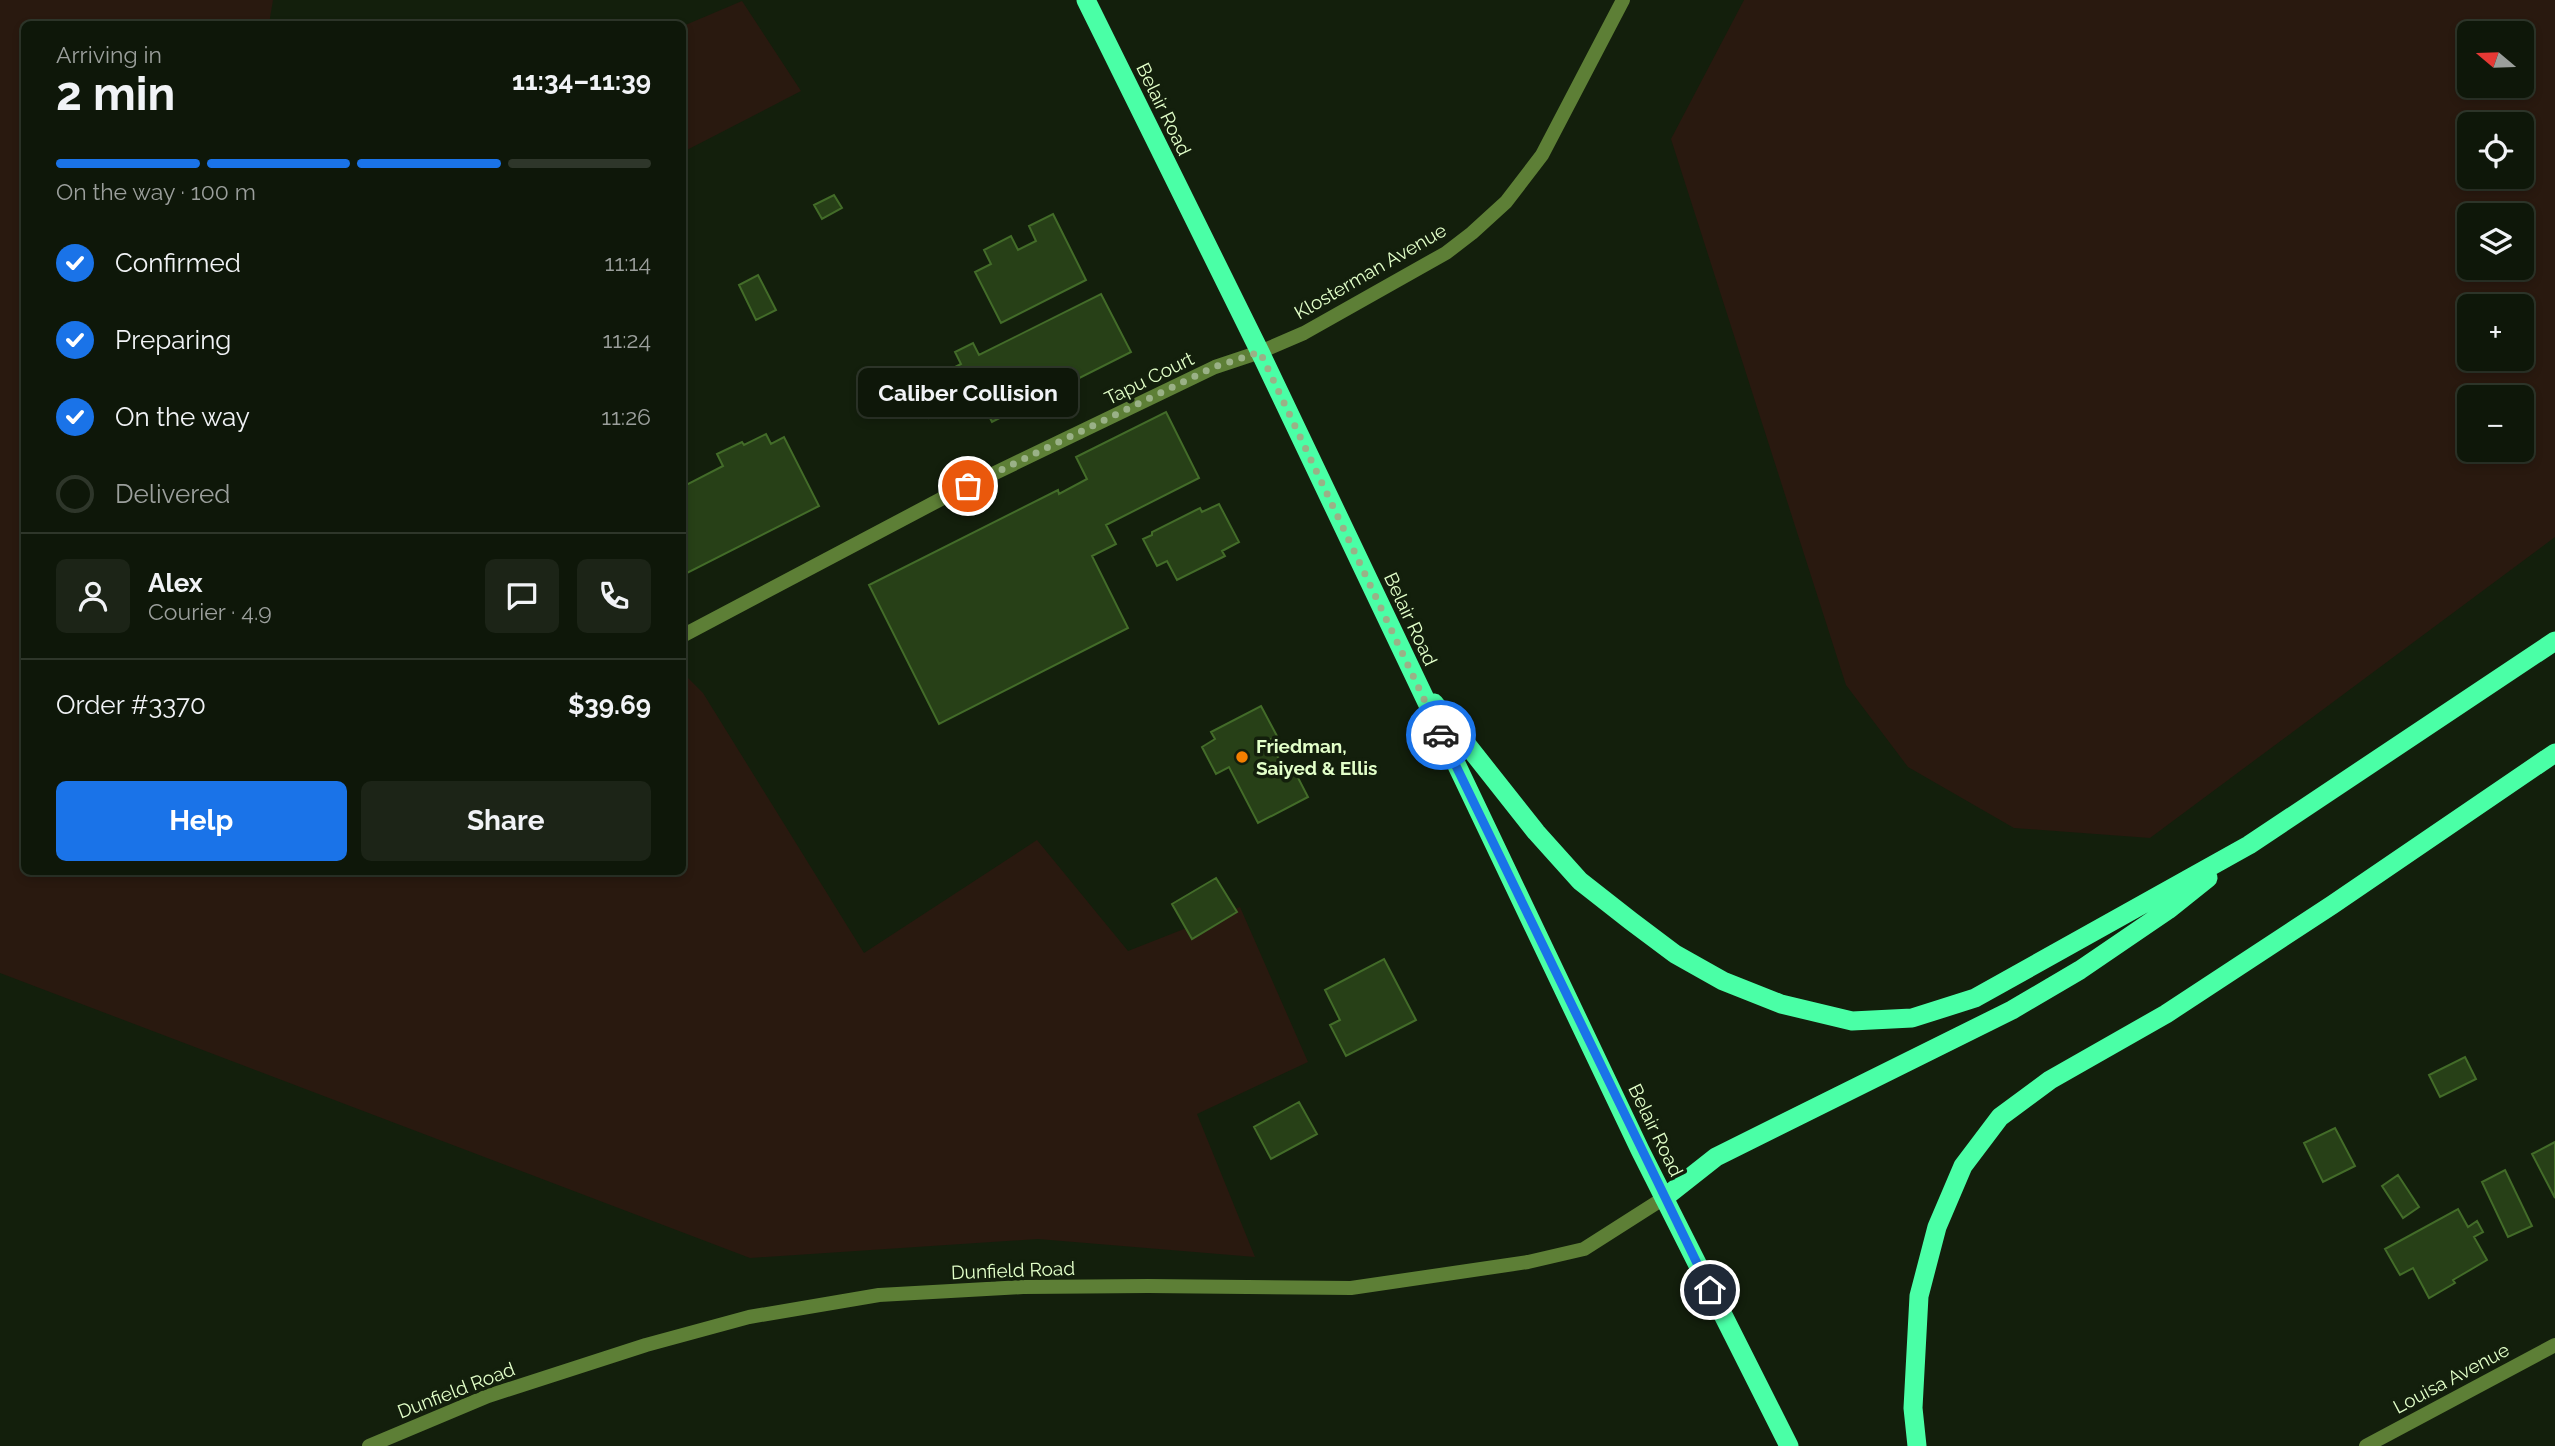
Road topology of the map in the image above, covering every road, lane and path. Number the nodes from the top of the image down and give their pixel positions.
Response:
1 (1086, 0) edge
2 (1623, 0) edge
3 (1260, 352) junction
4 (686, 634) edge
5 (2555, 642) edge
6 (1413, 678) junction
7 (2555, 753) edge
8 (2249, 845) junction
9 (1664, 1198) junction
10 (2555, 1345) edge
11 (369, 1446) edge
12 (1789, 1446) edge
13 (1917, 1446) edge
14 (2366, 1446) edge

1 - 3 highway, Belair Road
2 - 3 street, Klosterman Avenue
3 - 4 street, Tapu Court
3 - 6 highway, Belair Road
5 - 8 highway
6 - 8 highway
6 - 9 highway, Belair Road
7 - 13 highway
8 - 9 highway
9 - 11 street, Dunfield Road
9 - 12 highway, Belair Road
10 - 14 street, Louisa Avenue

